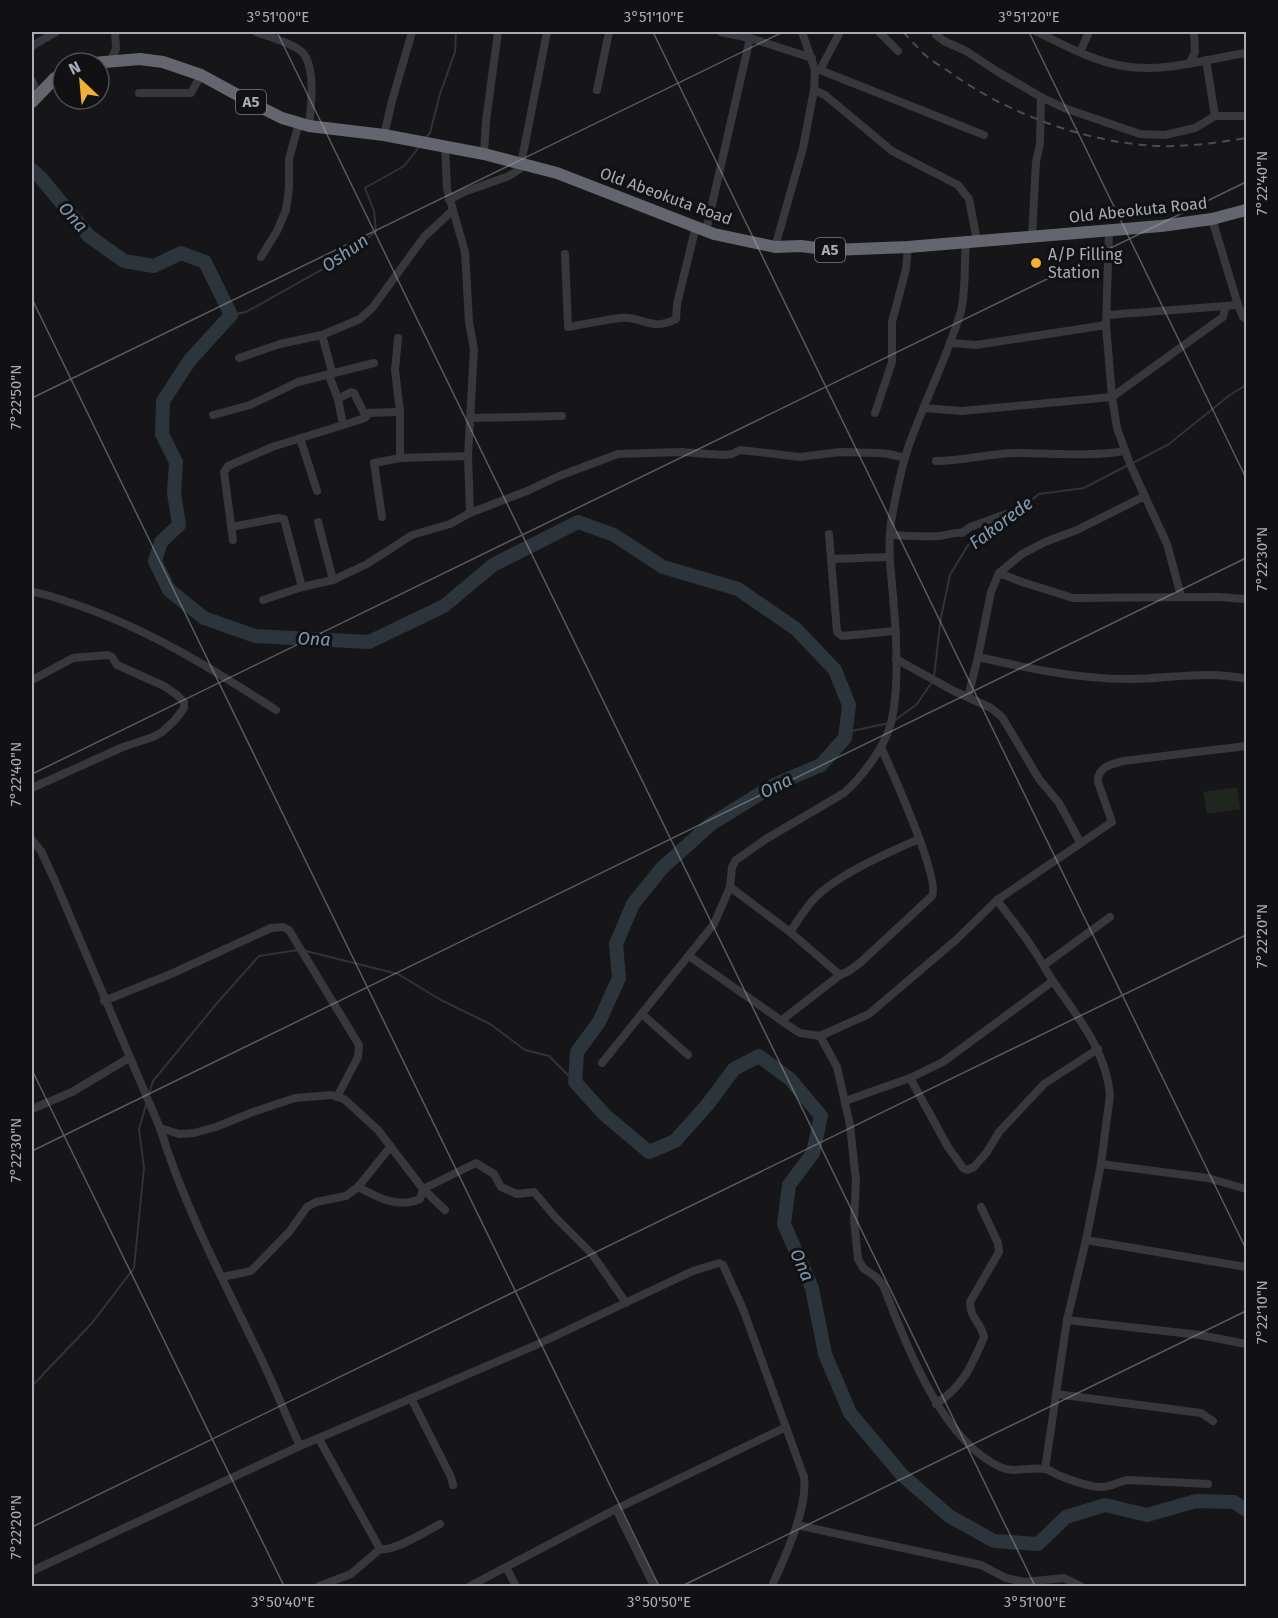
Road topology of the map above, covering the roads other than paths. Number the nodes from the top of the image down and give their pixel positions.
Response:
1 (56, 32) edge
2 (115, 32) edge
3 (256, 32) edge
4 (412, 32) edge
5 (498, 32) edge
6 (547, 32) edge
7 (609, 32) edge
8 (721, 32) edge
9 (802, 32) edge
10 (840, 32) edge
11 (879, 32) edge
12 (1037, 32) edge
13 (1089, 32) edge
14 (1194, 32) edge
15 (936, 35) dead end
16 (750, 38) junction
17 (32, 46) edge
18 (898, 51) dead end
19 (1080, 52) junction
20 (1246, 53) edge
21 (812, 58) junction
22 (111, 60) joint
23 (1206, 60) junction
24 (1189, 64) junction
25 (818, 70) junction
26 (201, 75) junction
27 (32, 81) edge
28 (51, 82) edge
29 (597, 90) dead end
30 (814, 90) junction
31 (139, 93) dead end
32 (1041, 97) junction
33 (35, 98) edge
34 (1246, 116) edge
35 (1215, 117) junction
36 (304, 125) junction
37 (384, 135) junction
38 (984, 135) dead end
39 (445, 145) junction
40 (484, 154) junction
41 (522, 164) junction
42 (449, 200) junction
43 (1246, 210) edge
44 (452, 211) junction
45 (1212, 219) junction
46 (701, 229) junction
47 (1109, 231) junction
48 (1032, 237) junction
49 (971, 242) junction
50 (775, 247) junction
51 (908, 247) junction
52 (565, 254) dead end
53 (261, 257) dead end
54 (1238, 305) junction
55 (1226, 306) junction
56 (1107, 315) junction
57 (1246, 319) edge
58 (1106, 325) junction
59 (322, 335) junction
60 (398, 339) dead end
61 (951, 343) junction
62 (239, 358) dead end
63 (374, 363) dead end
64 (332, 372) junction
65 (1112, 397) junction
66 (338, 399) junction
67 (924, 408) junction
68 (400, 412) junction
69 (875, 413) dead end
70 (368, 414) junction
71 (213, 415) dead end
72 (562, 416) dead end
73 (470, 418) junction
74 (343, 425) junction
75 (300, 438) junction
76 (1125, 452) junction
77 (468, 456) junction
78 (400, 458) junction
79 (905, 458) junction
80 (936, 461) dead end
81 (317, 491) dead end
82 (1145, 496) junction
83 (470, 513) junction
84 (1006, 514) dead end
85 (382, 517) dead end
86 (318, 522) dead end
87 (231, 527) junction
88 (829, 534) dead end
89 (890, 535) junction
90 (232, 540) dead end
91 (889, 557) junction
92 (831, 559) junction
93 (999, 573) junction
94 (333, 580) junction
95 (303, 587) junction
96 (32, 592) edge
97 (1181, 596) junction
98 (1246, 599) edge
99 (263, 600) dead end
100 (895, 632) junction
101 (978, 657) junction
102 (896, 659) junction
103 (1246, 679) edge
104 (32, 680) edge
105 (968, 697) junction
106 (276, 710) dead end
107 (1246, 746) edge
108 (881, 747) junction
109 (32, 788) edge
110 (919, 839) junction
111 (32, 840) edge
112 (1080, 842) junction
113 (730, 887) junction
114 (997, 900) junction
115 (1110, 917) dead end
116 (790, 932) junction
117 (689, 956) junction
118 (1044, 965) junction
119 (840, 975) junction
120 (1053, 981) junction
121 (104, 1001) junction
122 (642, 1014) junction
123 (782, 1020) junction
124 (820, 1036) junction
125 (1098, 1049) junction
126 (688, 1055) dead end
127 (129, 1059) junction
128 (602, 1063) dead end
129 (910, 1078) junction
130 (337, 1097) junction
131 (845, 1101) junction
132 (32, 1109) edge
133 (160, 1128) junction
134 (391, 1146) junction
135 (1101, 1164) junction
136 (358, 1187) junction
137 (423, 1189) junction
138 (1246, 1189) edge
139 (981, 1207) dead end
140 (445, 1210) dead end
141 (1086, 1240) junction
142 (1246, 1267) edge
143 (222, 1277) junction
144 (626, 1303) junction
145 (1067, 1320) junction
146 (1246, 1344) edge
147 (1056, 1394) junction
148 (411, 1398) junction
149 (936, 1404) junction
150 (1213, 1421) dead end
151 (786, 1427) junction
152 (319, 1439) junction
153 (300, 1446) junction
154 (1045, 1469) junction
155 (1208, 1484) dead end
156 (453, 1485) dead end
157 (616, 1509) junction
158 (440, 1524) dead end
159 (797, 1525) junction
160 (380, 1549) junction
161 (506, 1567) junction
162 (32, 1571) edge
163 (319, 1587) edge
164 (470, 1587) edge
165 (516, 1587) edge
166 (654, 1587) edge
167 (772, 1587) edge
168 (1081, 1587) edge

1 - 17 street
2 - 22 street
3 - 36 street
4 - 37 street
5 - 40 street
6 - 41 street
7 - 29 street
8 - 16 street
9 - 21 street
10 - 25 street
11 - 18 street
12 - 19 street
13 - 19 street
14 - 24 street
15 - 32 street
16 - 21 street
16 - 46 street
19 - 24 street
20 - 23 street
21 - 25 street
22 - 26 highway, Old Abeokuta Road / A5
23 - 24 street
23 - 35 street
25 - 30 street
25 - 38 street
26 - 31 street
26 - 36 highway, Old Abeokuta Road / A5
27 - 33 street
28 - 33 highway
30 - 49 street
30 - 50 street
32 - 35 street
32 - 48 street
34 - 35 street
36 - 37 highway, Old Abeokuta Road / A5
36 - 53 street
37 - 39 highway, Old Abeokuta Road / A5
39 - 40 highway, Old Abeokuta Road / A5
39 - 42 street
40 - 41 highway, Old Abeokuta Road / A5
41 - 42 street
41 - 46 highway, Old Abeokuta Road / A5
42 - 44 street
43 - 45 highway, Old Abeokuta Road / A5
44 - 59 street
44 - 73 street
45 - 47 highway, Old Abeokuta Road / A5
45 - 54 street
46 - 50 highway, Old Abeokuta Road / A5
46 - 52 street
47 - 48 highway, Old Abeokuta Road / A5
47 - 56 street
48 - 49 highway, Old Abeokuta Road / A5
49 - 51 highway, Old Abeokuta Road / A5
49 - 61 street
50 - 51 highway, Old Abeokuta Road / A5
51 - 69 street
54 - 55 street
54 - 57 street
55 - 56 street
55 - 65 street
56 - 58 street
58 - 61 street
58 - 65 street
59 - 62 street
59 - 64 street
60 - 68 street
61 - 67 street
63 - 64 street
64 - 66 street
64 - 71 street
65 - 67 street
65 - 76 street
66 - 70 street
66 - 74 street
67 - 79 street
68 - 70 street
68 - 78 street
70 - 74 street
72 - 73 street
73 - 77 street
74 - 75 street
75 - 81 street
75 - 87 street
76 - 80 street
76 - 82 street
77 - 78 street
77 - 83 street
78 - 85 street
79 - 83 street
79 - 89 street
82 - 93 street
82 - 97 street
83 - 94 street
84 - 89 street
86 - 94 street
87 - 90 street
87 - 95 street
88 - 92 street
89 - 91 street
91 - 92 street
91 - 100 street
92 - 100 street
93 - 97 street
93 - 101 street
94 - 95 street
95 - 99 street
96 - 106 street
97 - 98 street
100 - 102 street
101 - 103 street
101 - 105 street
102 - 105 street
102 - 108 street
104 - 109 street
105 - 112 street
107 - 112 street
108 - 110 street
108 - 113 street
110 - 116 street
110 - 119 street
111 - 121 street
112 - 114 street
113 - 116 street
113 - 117 street
114 - 118 street
114 - 124 street
115 - 118 street
116 - 119 street
117 - 122 street
117 - 123 street
118 - 120 street
119 - 123 street
120 - 125 street
120 - 129 street
121 - 127 street
121 - 130 street
122 - 126 street
122 - 128 street
123 - 124 street
124 - 131 street
125 - 129 street
125 - 135 street
127 - 132 street
127 - 133 street
129 - 131 street
130 - 133 street
130 - 134 street
131 - 149 street
133 - 143 street
134 - 136 street
134 - 137 street
135 - 138 street
135 - 141 street
136 - 137 street
136 - 143 street
137 - 140 street
137 - 144 street
139 - 149 street
141 - 142 street
141 - 145 street
143 - 153 street
144 - 148 street
144 - 151 street
145 - 146 street
145 - 147 street
147 - 150 street
147 - 154 street
148 - 152 street
148 - 156 street
149 - 154 street
151 - 157 street
151 - 159 street
152 - 153 street
152 - 160 street
153 - 162 street
154 - 155 street
157 - 161 street
157 - 166 street
158 - 160 street
159 - 167 street
159 - 168 street
160 - 163 street
161 - 164 street
161 - 165 street

